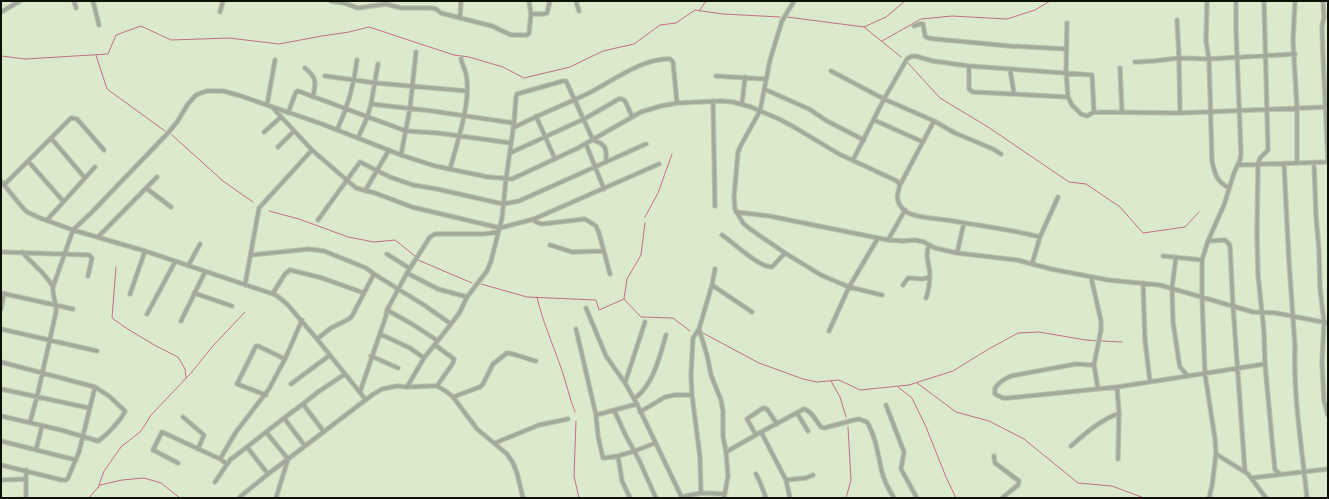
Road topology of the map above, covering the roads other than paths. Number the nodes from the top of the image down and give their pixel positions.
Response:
1 (20, 1) edge
2 (74, 1) edge
3 (93, 1) edge
4 (223, 1) edge
5 (331, 1) edge
6 (336, 1) edge
7 (461, 1) edge
8 (529, 1) edge
9 (550, 1) edge
10 (576, 1) edge
11 (794, 1) edge
12 (1207, 1) edge
13 (1236, 1) edge
14 (1264, 1) edge
15 (1295, 1) edge
16 (1323, 1) edge
17 (14, 2) edge
18 (76, 8) dead end
19 (579, 11) dead end
20 (1, 12) edge
21 (220, 12) dead end
22 (531, 14) junction
23 (460, 18) junction
24 (1177, 20) dead end
25 (1067, 23) dead end
26 (99, 25) dead end
27 (914, 26) dead end
28 (1066, 49) junction
29 (416, 52) dead end
30 (1294, 54) junction
31 (1266, 55) junction
32 (1237, 56) junction
33 (1179, 58) junction
34 (461, 59) dead end
35 (1209, 59) junction
36 (276, 60) dead end
37 (357, 60) dead end
38 (1135, 62) dead end
39 (378, 64) dead end
40 (969, 66) junction
41 (305, 68) dead end
42 (1120, 68) dead end
43 (1010, 69) junction
44 (831, 71) dead end
45 (1066, 72) junction
46 (325, 76) dead end
47 (716, 76) dead end
48 (745, 77) junction
49 (766, 78) junction
50 (355, 80) junction
51 (376, 83) junction
52 (412, 86) junction
53 (764, 89) junction
54 (467, 91) junction
55 (1014, 94) junction
56 (313, 96) junction
57 (1068, 97) junction
58 (574, 99) junction
59 (884, 99) junction
60 (713, 101) junction
61 (677, 103) junction
62 (371, 104) junction
63 (742, 104) junction
64 (268, 105) junction
65 (272, 107) junction
66 (1327, 107) edge
67 (410, 108) junction
68 (1297, 108) junction
69 (1268, 109) junction
70 (346, 110) junction
71 (1239, 110) junction
72 (760, 111) junction
73 (1210, 111) junction
74 (1094, 112) junction
75 (1122, 112) junction
76 (288, 113) junction
77 (1180, 113) junction
78 (536, 116) junction
79 (632, 116) junction
80 (281, 117) junction
81 (464, 117) junction
82 (367, 118) junction
83 (584, 119) junction
84 (874, 120) junction
85 (934, 121) junction
86 (514, 123) junction
87 (513, 128) junction
88 (337, 130) junction
89 (294, 131) junction
90 (406, 131) junction
91 (264, 132) dead end
92 (458, 136) junction
93 (51, 138) junction
94 (358, 138) junction
95 (546, 138) junction
96 (593, 140) junction
97 (864, 140) junction
98 (923, 142) junction
99 (511, 143) junction
100 (586, 144) junction
101 (646, 144) dead end
102 (278, 147) dead end
103 (104, 150) dead end
104 (312, 150) junction
105 (388, 150) junction
106 (510, 153) junction
107 (1001, 154) dead end
108 (401, 155) junction
109 (555, 158) junction
110 (853, 160) junction
111 (28, 161) junction
112 (606, 162) junction
113 (1297, 162) junction
114 (1314, 162) junction
115 (1328, 162) edge
116 (659, 164) dead end
117 (1258, 164) junction
118 (1284, 164) junction
119 (1238, 165) junction
120 (95, 167) dead end
121 (595, 167) junction
122 (450, 169) junction
123 (378, 171) junction
124 (157, 177) dead end
125 (85, 178) junction
126 (506, 179) junction
127 (348, 180) junction
128 (1, 181) edge
129 (4, 185) junction
130 (900, 185) junction
131 (146, 188) junction
132 (1229, 188) junction
133 (604, 189) junction
134 (365, 191) junction
135 (1058, 197) dead end
136 (63, 201) junction
137 (504, 204) junction
138 (715, 206) dead end
139 (170, 207) dead end
140 (905, 210) junction
141 (736, 212) junction
142 (534, 219) junction
143 (47, 220) junction
144 (318, 220) dead end
145 (964, 223) junction
146 (500, 228) junction
147 (73, 230) junction
148 (498, 232) junction
149 (722, 235) dead end
150 (98, 237) junction
151 (1040, 237) junction
152 (878, 238) junction
153 (888, 240) junction
154 (1208, 242) junction
155 (200, 244) dead end
156 (550, 244) dead end
157 (929, 245) junction
158 (145, 251) junction
159 (604, 251) junction
160 (1, 252) edge
161 (22, 252) junction
162 (65, 253) junction
163 (785, 253) junction
164 (957, 253) junction
165 (387, 254) dead end
166 (250, 255) junction
167 (1163, 256) dead end
168 (1176, 257) junction
169 (1202, 260) junction
170 (175, 262) junction
171 (1032, 264) junction
172 (188, 266) junction
173 (409, 268) junction
174 (715, 269) dead end
175 (205, 272) junction
176 (407, 273) junction
177 (374, 274) junction
178 (610, 274) dead end
179 (88, 276) dead end
180 (928, 277) junction
181 (1091, 277) junction
182 (1143, 283) junction
183 (712, 284) junction
184 (245, 285) junction
185 (903, 285) dead end
186 (849, 287) junction
187 (54, 288) junction
188 (1172, 288) junction
189 (398, 289) junction
190 (3, 293) edge
191 (194, 293) junction
192 (273, 293) junction
193 (364, 293) junction
194 (130, 294) dead end
195 (882, 295) dead end
196 (467, 297) junction
197 (1202, 297) junction
198 (926, 298) dead end
199 (56, 305) junction
200 (232, 306) dead end
201 (1233, 306) junction
202 (73, 308) dead end
203 (586, 308) dead end
204 (1, 309) edge
205 (387, 310) junction
206 (752, 312) dead end
207 (1261, 312) junction
208 (147, 314) dead end
209 (1293, 316) junction
210 (302, 320) junction
211 (180, 321) dead end
212 (645, 322) dead end
213 (1326, 322) edge
214 (451, 324) junction
215 (1, 329) edge
216 (576, 329) dead end
217 (699, 329) junction
218 (829, 331) dead end
219 (380, 334) junction
220 (666, 335) dead end
221 (318, 338) junction
222 (50, 341) junction
223 (437, 343) junction
224 (97, 351) dead end
225 (330, 355) junction
226 (371, 356) junction
227 (424, 358) junction
228 (285, 359) junction
229 (536, 361) dead end
230 (1, 362) edge
231 (1266, 364) junction
232 (1094, 365) junction
233 (398, 368) dead end
234 (1238, 368) junction
235 (42, 373) junction
236 (345, 374) junction
237 (1205, 374) junction
238 (1187, 376) junction
239 (1150, 382) junction
240 (291, 384) dead end
241 (625, 384) junction
242 (437, 386) junction
243 (95, 387) junction
244 (407, 387) junction
245 (1117, 387) junction
246 (1, 389) edge
247 (1098, 389) junction
248 (360, 392) junction
249 (266, 395) junction
250 (692, 395) junction
251 (37, 397) junction
252 (453, 397) junction
253 (634, 399) junction
254 (366, 400) junction
255 (303, 404) junction
256 (637, 404) junction
257 (886, 405) dead end
258 (89, 408) junction
259 (614, 410) junction
260 (640, 412) junction
261 (797, 413) junction
262 (1119, 413) junction
263 (596, 415) junction
264 (1328, 415) edge
265 (1, 416) edge
266 (183, 417) dead end
267 (284, 418) junction
268 (568, 419) dead end
269 (30, 422) junction
270 (777, 424) junction
271 (42, 426) junction
272 (808, 431) dead end
273 (266, 432) junction
274 (324, 432) junction
275 (761, 432) junction
276 (756, 435) junction
277 (82, 436) junction
278 (1, 441) edge
279 (495, 443) junction
280 (655, 443) junction
281 (247, 446) junction
282 (305, 446) junction
283 (1071, 446) dead end
284 (36, 450) junction
285 (198, 450) junction
286 (635, 452) junction
287 (726, 452) junction
288 (1216, 454) junction
289 (618, 456) junction
290 (994, 456) dead end
291 (220, 459) junction
292 (288, 459) junction
293 (1118, 459) dead end
294 (76, 460) junction
295 (178, 463) dead end
296 (227, 464) junction
297 (1, 465) edge
298 (1328, 469) edge
299 (26, 470) junction
300 (1275, 470) junction
301 (1245, 472) junction
302 (1305, 472) junction
303 (268, 474) junction
304 (756, 474) dead end
305 (1280, 474) junction
306 (812, 475) dead end
307 (1271, 475) junction
308 (1251, 478) junction
309 (26, 479) junction
310 (1, 480) edge
311 (786, 480) junction
312 (215, 482) dead end
313 (702, 493) junction
314 (724, 496) edge
315 (26, 498) edge
316 (240, 498) edge
317 (276, 498) edge
318 (522, 498) edge
319 (630, 498) edge
320 (656, 498) edge
321 (682, 498) edge
322 (766, 498) edge
323 (790, 498) edge
324 (894, 498) edge
325 (917, 498) edge
326 (1002, 498) edge
327 (1209, 498) edge
328 (1266, 498) edge
329 (1307, 498) edge

1 - 17 street
2 - 18 street
3 - 26 street
4 - 21 street
5 - 6 street
6 - 23 street
7 - 23 street
8 - 22 street
9 - 22 street
10 - 19 street
11 - 49 street
12 - 35 street
13 - 32 street
14 - 31 street
15 - 30 street
16 - 66 street
17 - 20 street
22 - 23 street
24 - 33 street
25 - 28 street
27 - 28 street
28 - 45 street
29 - 52 street
30 - 31 street
30 - 68 street
31 - 32 street
31 - 69 street
32 - 35 street
32 - 71 street
33 - 35 street
33 - 38 street
33 - 77 street
34 - 54 street
35 - 73 street
36 - 64 street
37 - 50 street
39 - 51 street
40 - 43 street
40 - 55 street
40 - 59 street
41 - 56 street
42 - 75 street
43 - 45 street
43 - 55 street
44 - 59 street
45 - 57 street
45 - 74 street
46 - 50 street
47 - 48 street
48 - 49 street
48 - 63 street
49 - 53 street
50 - 51 street
50 - 70 street
51 - 52 street
51 - 62 street
52 - 54 street
52 - 67 street
53 - 72 street
53 - 97 street
54 - 81 street
55 - 57 street
56 - 70 street
56 - 76 street
57 - 74 street
58 - 61 street
58 - 78 street
58 - 83 street
58 - 86 street
59 - 84 street
59 - 85 street
60 - 61 street
60 - 63 street
60 - 138 street
61 - 79 street
62 - 67 street
62 - 82 street
63 - 72 street
64 - 65 street
64 - 147 street
65 - 76 street
65 - 80 street
66 - 68 street
66 - 115 street
67 - 81 street
67 - 90 street
68 - 69 street
68 - 113 street
69 - 71 street
69 - 117 street
70 - 82 street
70 - 88 street
71 - 73 street
71 - 119 street
72 - 110 street
72 - 141 street
73 - 77 street
73 - 132 street
74 - 75 street
75 - 77 street
76 - 88 street
78 - 87 street
78 - 95 street
79 - 83 street
79 - 96 street
80 - 89 street
80 - 91 street
81 - 86 street
81 - 92 street
82 - 90 street
82 - 94 street
83 - 95 street
83 - 96 street
84 - 97 street
84 - 98 street
85 - 98 street
85 - 107 street
86 - 87 street
87 - 99 street
88 - 94 street
89 - 102 street
89 - 104 street
90 - 92 street
90 - 108 street
92 - 99 street
92 - 122 street
93 - 103 street
93 - 111 street
93 - 125 street
94 - 105 street
95 - 106 street
95 - 109 street
96 - 100 street
96 - 112 street
97 - 110 street
98 - 130 street
99 - 106 street
100 - 109 street
100 - 121 street
101 - 112 street
104 - 127 street
104 - 166 street
105 - 108 street
105 - 123 street
106 - 126 street
108 - 122 street
109 - 126 street
110 - 130 street
111 - 129 street
111 - 136 street
112 - 121 street
113 - 114 street
113 - 118 street
114 - 115 street
114 - 213 street
116 - 133 street
117 - 118 street
117 - 119 street
117 - 207 street
118 - 209 street
119 - 132 street
120 - 125 street
121 - 133 street
121 - 137 street
122 - 126 street
123 - 127 street
123 - 134 street
123 - 137 street
124 - 131 street
125 - 136 street
126 - 137 street
127 - 134 street
127 - 144 street
128 - 129 street
129 - 143 street
130 - 140 street
131 - 139 street
131 - 150 street
132 - 154 street
133 - 142 street
134 - 146 street
135 - 151 street
136 - 143 street
137 - 146 street
140 - 145 street
140 - 153 street
141 - 152 street
141 - 163 street
142 - 146 street
142 - 159 street
143 - 147 street
145 - 151 street
145 - 164 street
146 - 148 street
147 - 150 street
147 - 162 street
148 - 173 street
148 - 196 street
149 - 163 street
150 - 158 street
151 - 171 street
152 - 153 street
152 - 186 street
153 - 157 street
154 - 169 street
154 - 201 street
155 - 172 street
156 - 159 street
157 - 164 street
157 - 180 street
158 - 170 street
158 - 194 street
159 - 178 street
160 - 161 street
161 - 162 street
161 - 187 street
162 - 179 street
162 - 187 street
163 - 186 street
164 - 171 street
165 - 173 street
166 - 177 street
166 - 184 street
167 - 168 street
168 - 169 street
168 - 188 street
169 - 197 street
170 - 172 street
170 - 208 street
171 - 181 street
172 - 175 street
173 - 176 street
174 - 183 street
175 - 184 street
175 - 191 street
176 - 189 street
176 - 196 street
177 - 189 street
177 - 193 street
180 - 185 street
180 - 198 street
181 - 182 street
181 - 232 street
182 - 188 street
182 - 239 street
183 - 206 street
183 - 217 street
184 - 192 street
186 - 195 street
186 - 218 street
187 - 199 street
188 - 197 street
188 - 238 street
189 - 205 street
189 - 214 street
190 - 199 street
190 - 204 street
191 - 200 street
191 - 211 street
192 - 193 street
192 - 210 street
193 - 221 street
196 - 214 street
197 - 201 street
197 - 237 street
199 - 202 street
199 - 222 street
201 - 207 street
201 - 234 street
203 - 241 street
205 - 219 street
205 - 223 street
207 - 209 street
207 - 231 street
209 - 213 street
209 - 302 street
210 - 221 street
210 - 228 street
212 - 241 street
213 - 264 street
214 - 223 street
215 - 222 street
216 - 263 street
217 - 250 street
217 - 287 street
219 - 226 street
219 - 227 street
220 - 253 street
221 - 225 street
222 - 224 street
222 - 235 street
223 - 227 street
223 - 242 street
225 - 236 street
225 - 240 street
226 - 233 street
226 - 248 street
227 - 244 street
228 - 249 street
228 - 249 street
229 - 252 street
230 - 235 street
231 - 234 street
231 - 300 street
232 - 247 street
232 - 247 street
234 - 237 street
234 - 301 street
235 - 243 street
235 - 251 street
236 - 248 street
236 - 255 street
237 - 238 street
237 - 288 street
238 - 239 street
239 - 245 street
241 - 253 street
242 - 244 street
242 - 252 street
243 - 258 street
243 - 277 street
244 - 254 street
245 - 247 street
245 - 262 street
246 - 251 street
248 - 254 street
249 - 291 street
250 - 260 street
250 - 313 street
251 - 258 street
251 - 269 street
252 - 279 street
253 - 256 street
254 - 274 street
255 - 267 street
255 - 274 street
256 - 259 street
256 - 260 street
257 - 325 street
258 - 277 street
259 - 263 street
259 - 286 street
260 - 280 street
261 - 270 street
261 - 272 street
261 - 324 street
262 - 283 street
262 - 293 street
263 - 289 street
265 - 269 street
266 - 285 street
267 - 273 street
267 - 282 street
268 - 279 street
269 - 271 street
270 - 275 street
270 - 276 street
271 - 277 street
271 - 284 street
273 - 281 street
273 - 292 street
274 - 282 street
275 - 276 street
275 - 311 street
276 - 287 street
277 - 294 street
278 - 284 street
279 - 318 street
280 - 286 street
280 - 321 street
281 - 296 street
281 - 303 street
282 - 292 street
284 - 294 street
285 - 291 street
285 - 295 street
286 - 289 street
286 - 320 street
287 - 314 street
288 - 301 street
288 - 327 street
289 - 319 street
290 - 326 street
291 - 296 street
292 - 303 street
292 - 317 street
294 - 299 street
296 - 312 street
297 - 299 street
298 - 302 street
299 - 309 street
300 - 305 street
300 - 307 street
301 - 308 street
302 - 305 street
302 - 329 street
303 - 316 street
304 - 322 street
305 - 307 street
306 - 311 street
307 - 308 street
308 - 328 street
309 - 310 street
309 - 315 street
311 - 323 street
313 - 314 street
313 - 321 street

